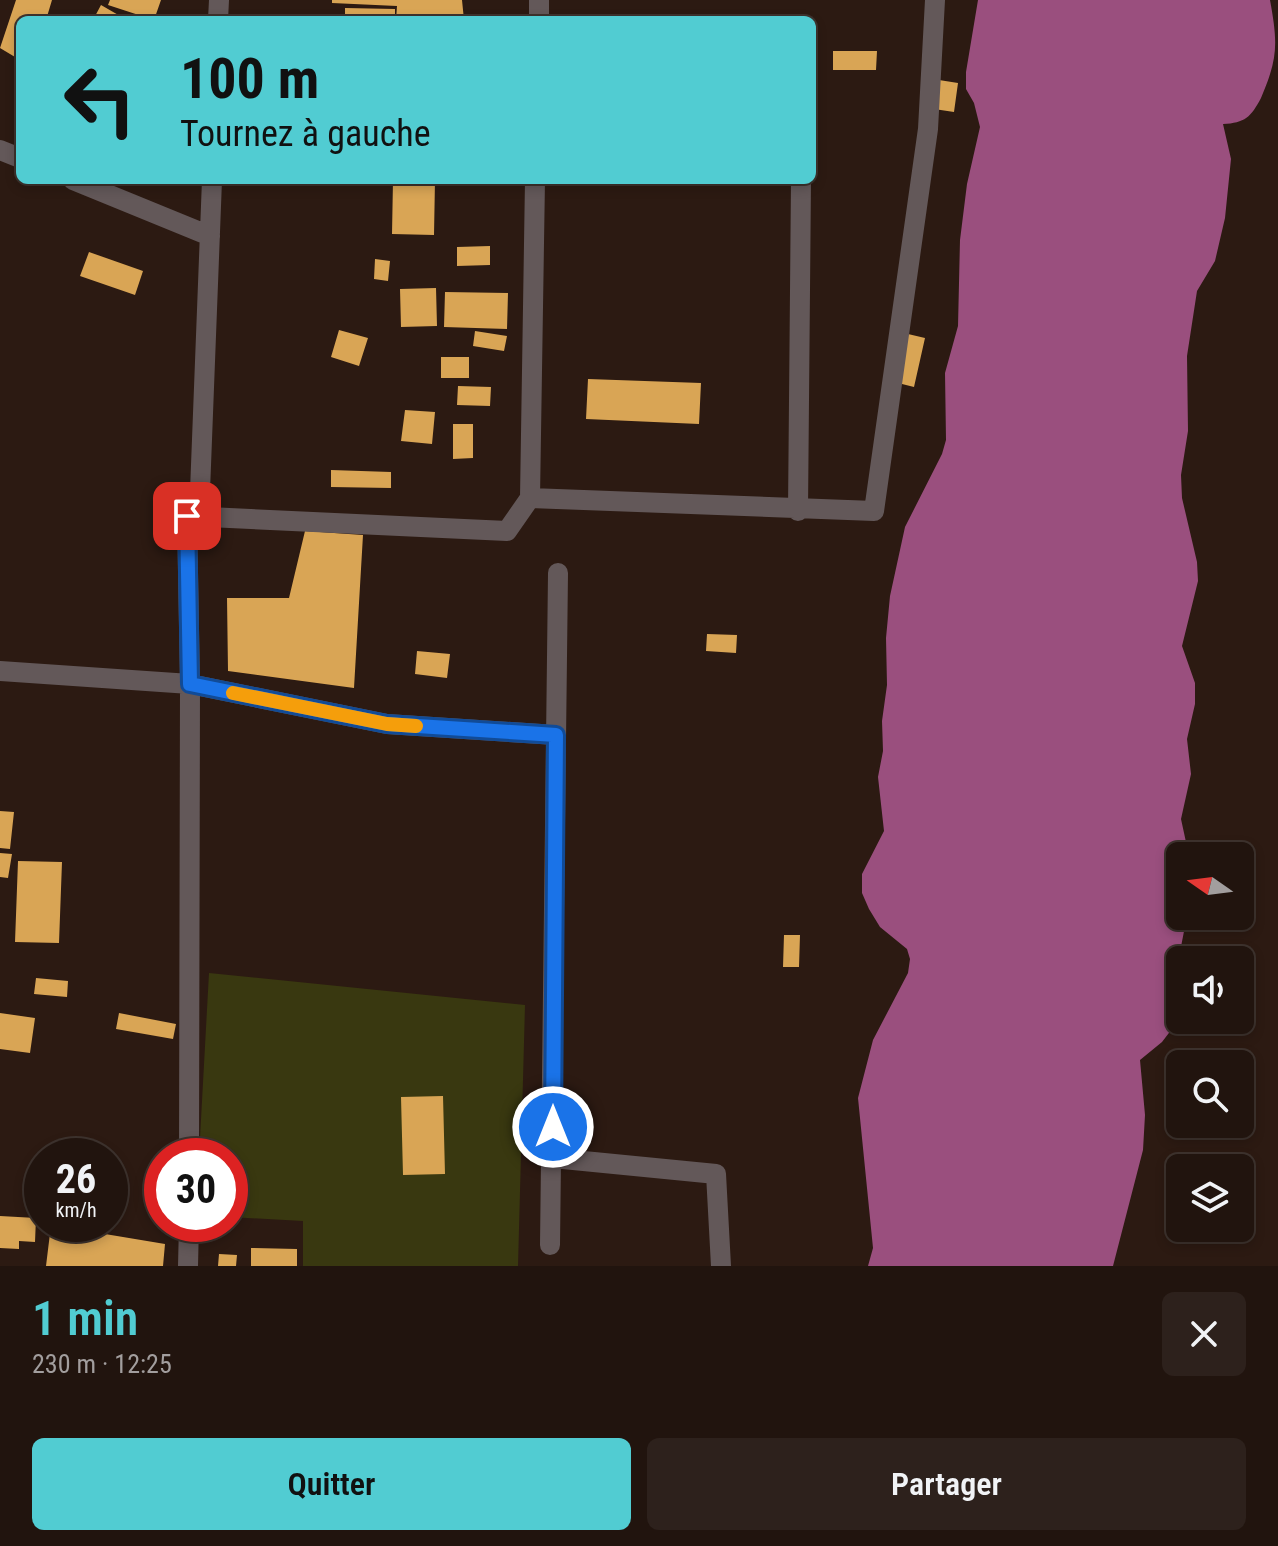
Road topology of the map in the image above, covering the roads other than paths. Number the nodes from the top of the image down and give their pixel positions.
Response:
1 (935, 0) edge
2 (83, 184) edge
3 (212, 184) edge
4 (535, 184) edge
5 (801, 184) edge
6 (210, 236) junction
7 (530, 498) junction
8 (798, 511) junction
9 (199, 517) junction
10 (558, 573) dead end
11 (0, 671) edge
12 (190, 684) junction
13 (556, 735) junction
14 (189, 1138) edge
15 (553, 1158) junction
16 (189, 1242) edge
17 (550, 1245) dead end
18 (188, 1266) edge
19 (721, 1266) edge

1 - 8 street
2 - 6 street
3 - 6 street
4 - 7 street
5 - 8 street
6 - 9 street
7 - 8 street
7 - 9 street
9 - 12 street
10 - 13 street
11 - 12 street
12 - 13 street
12 - 14 street
13 - 15 street
15 - 17 street
15 - 19 street
16 - 18 street

